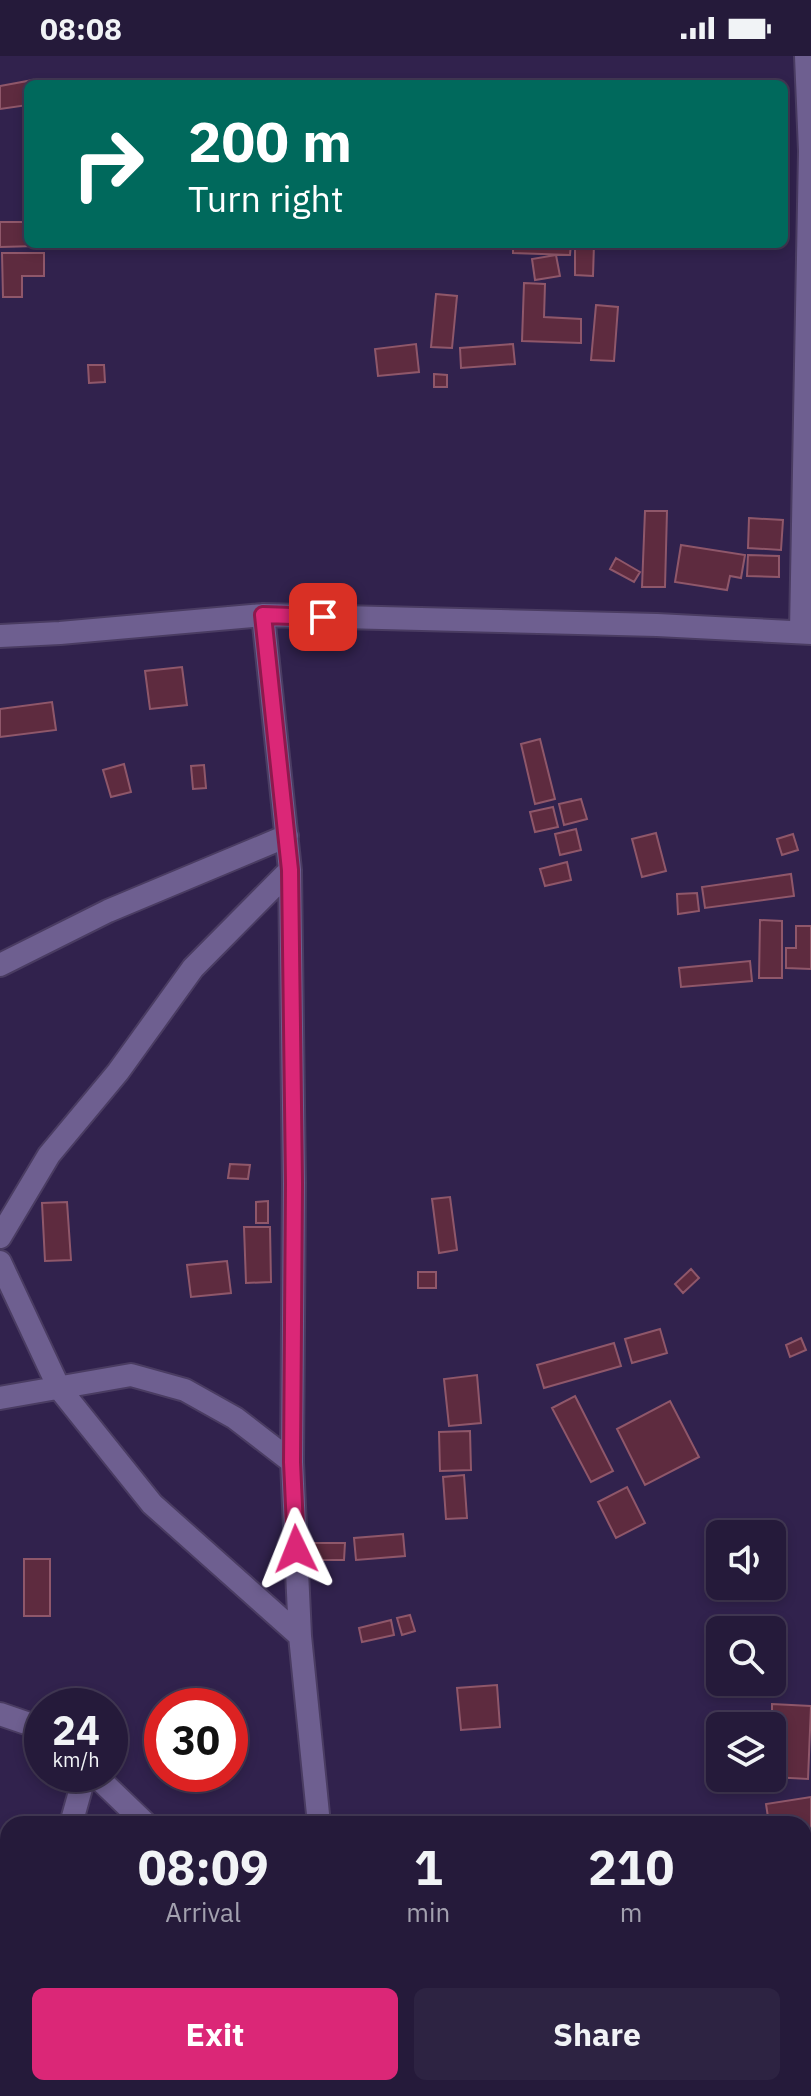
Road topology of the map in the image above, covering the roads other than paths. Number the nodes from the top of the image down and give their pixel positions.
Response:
1 (806, 56) edge
2 (263, 615) junction
3 (806, 632) edge
4 (0, 636) edge
5 (287, 836) junction
6 (290, 870) junction
7 (0, 965) edge
8 (0, 1237) edge
9 (0, 1262) edge
10 (59, 1388) junction
11 (0, 1398) edge
12 (292, 1462) junction
13 (300, 1636) junction
14 (0, 1714) edge
15 (24, 1722) edge
16 (80, 1792) edge
17 (113, 1792) edge
18 (73, 1816) edge
19 (138, 1816) edge
20 (318, 1816) edge

1 - 3 street
2 - 3 street
2 - 4 street
2 - 5 street
5 - 6 street
5 - 7 street
6 - 8 street
6 - 12 street
9 - 10 street
10 - 11 street
10 - 12 street
10 - 13 street
12 - 13 street
13 - 20 street
14 - 15 street
16 - 18 street
17 - 19 street

